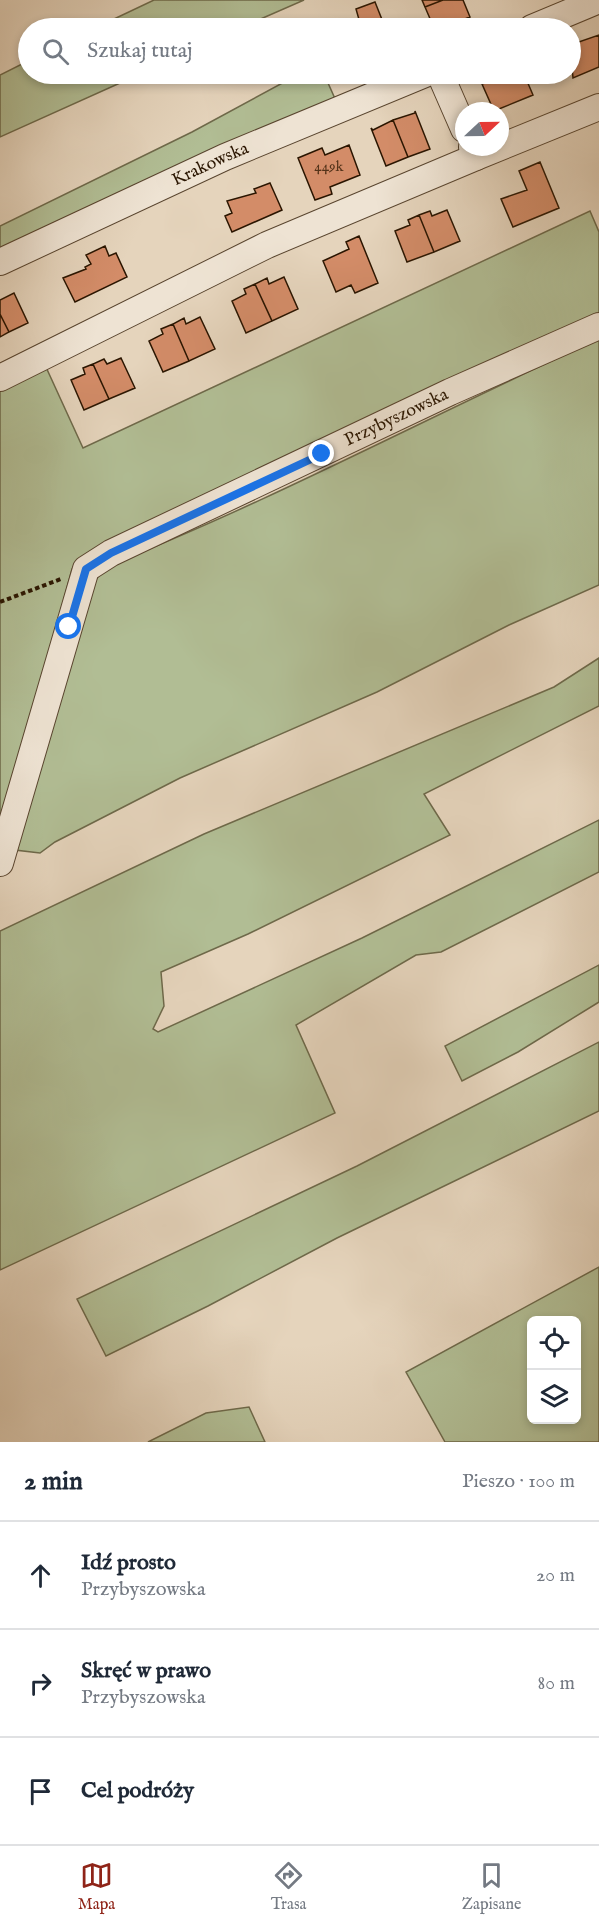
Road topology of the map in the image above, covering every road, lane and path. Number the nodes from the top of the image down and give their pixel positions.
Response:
1 (599, 0) edge
2 (556, 18) edge
3 (401, 84) edge
4 (444, 84) edge
5 (599, 107) edge
6 (455, 108) edge
7 (509, 139) edge
8 (465, 156) edge
9 (0, 262) edge
10 (599, 326) edge
11 (0, 378) edge
12 (86, 569) junction
13 (0, 602) edge
14 (0, 863) edge

1 - 2 street
3 - 9 street, Krakowska
4 - 6 street
5 - 7 street
8 - 11 street
10 - 12 street, Przybyszowska
12 - 13 path
12 - 14 street

